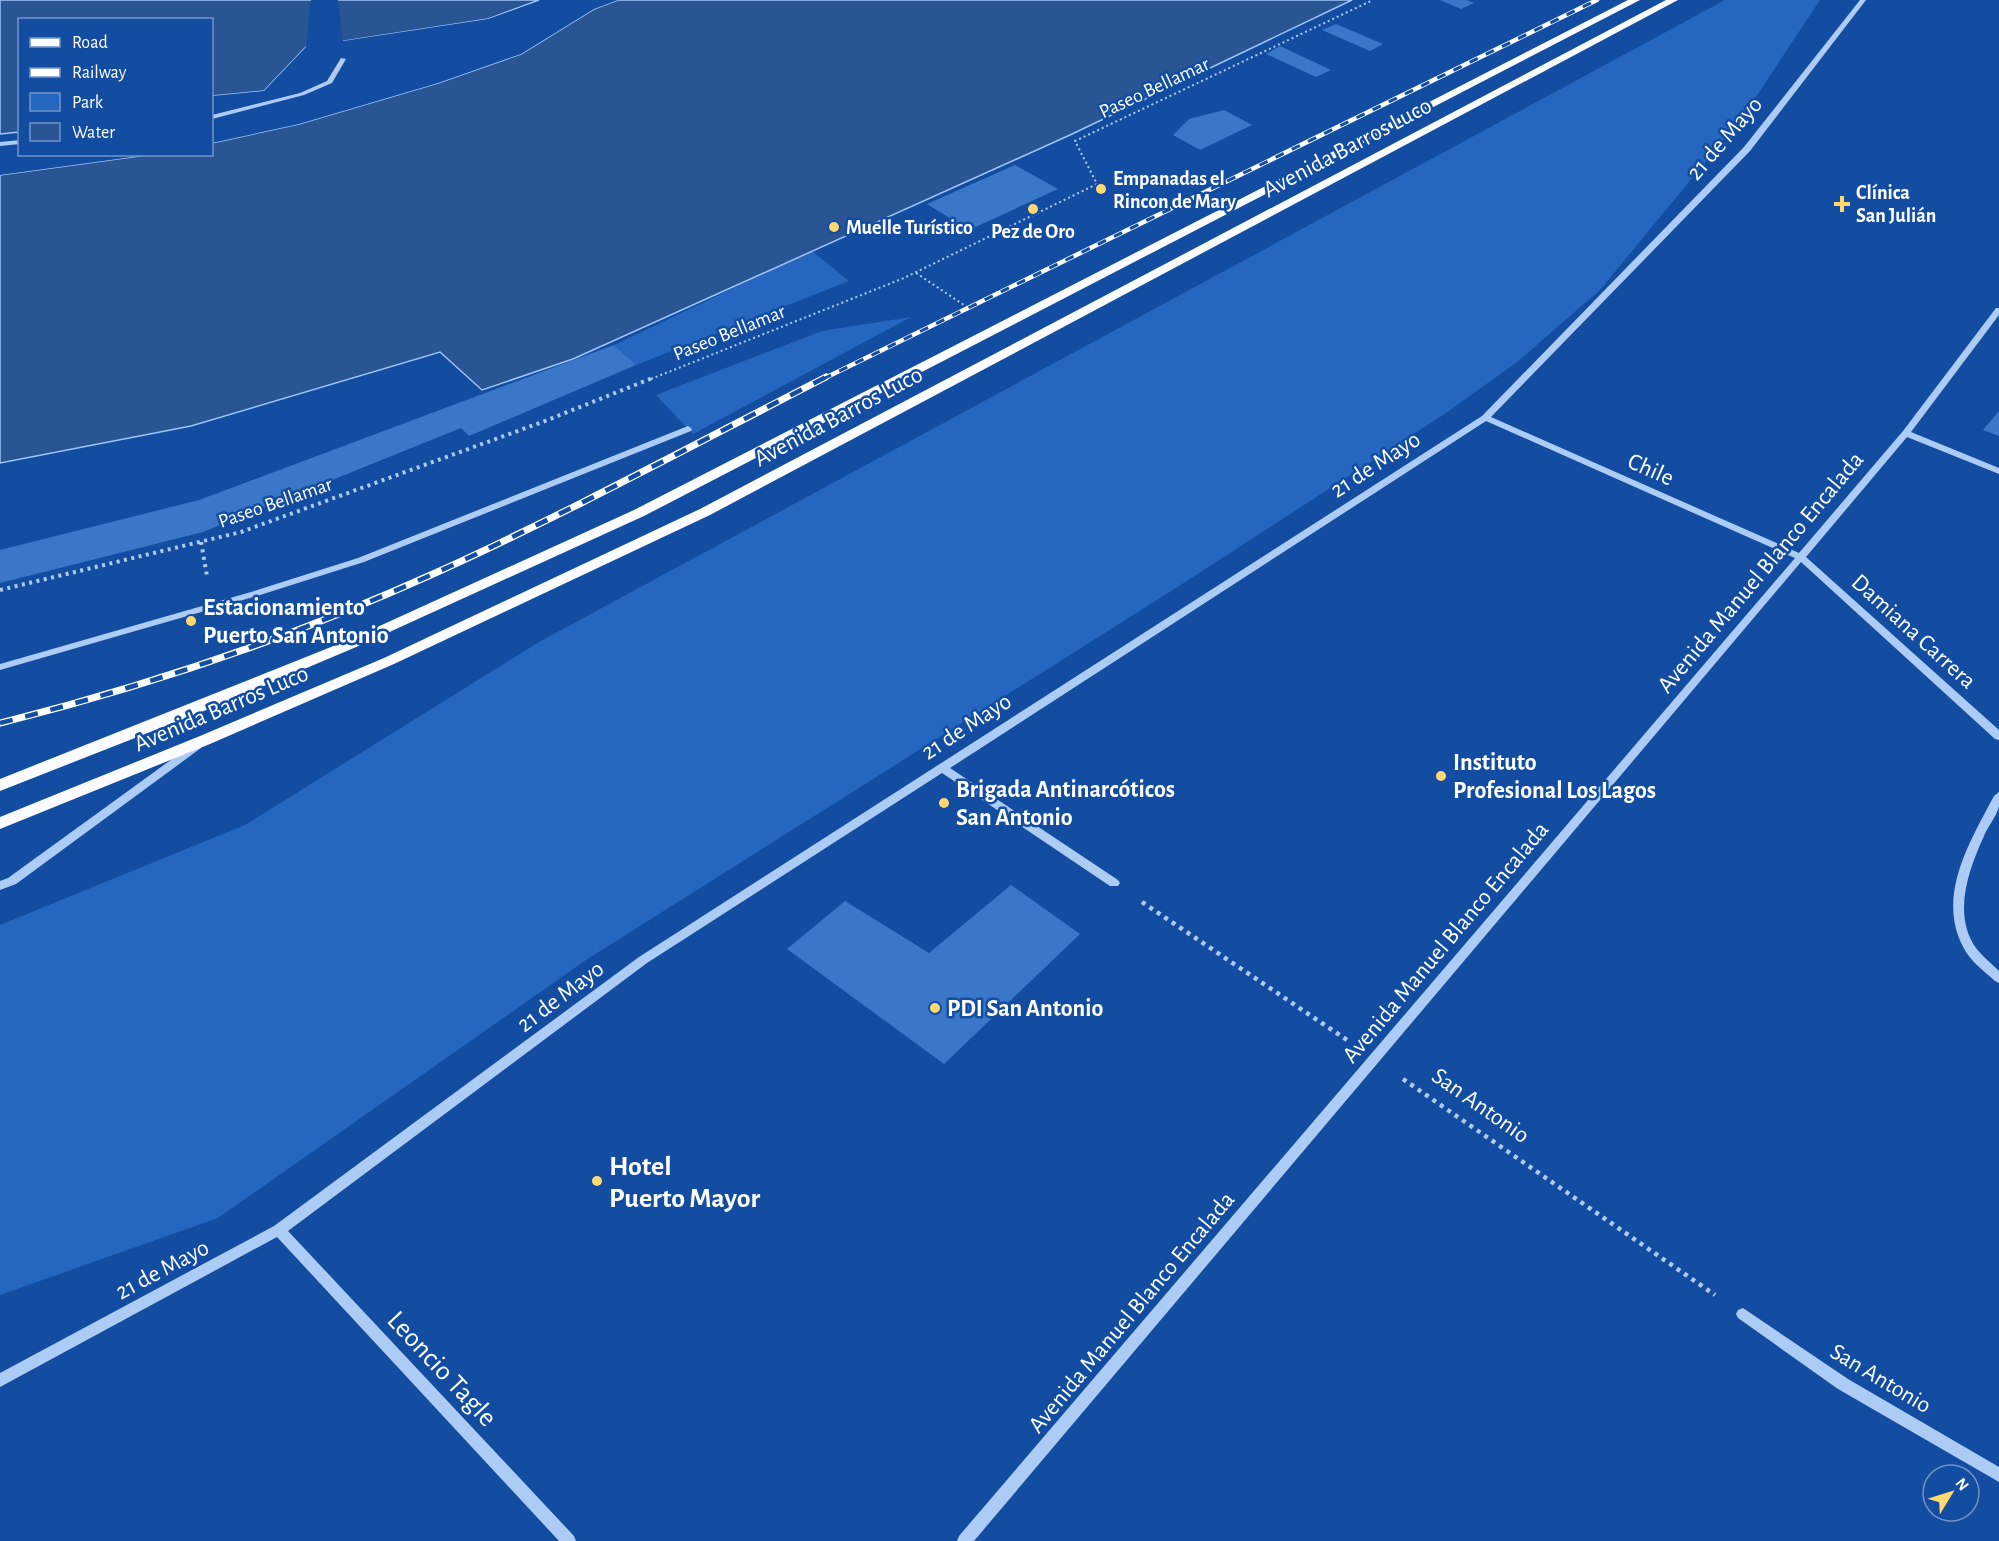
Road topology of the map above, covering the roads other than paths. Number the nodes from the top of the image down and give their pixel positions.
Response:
1 (1635, 0) edge
2 (1673, 0) edge
3 (1863, 0) edge
4 (343, 59) dead end
5 (213, 117) edge
6 (18, 142) edge
7 (0, 144) edge
8 (1999, 310) edge
9 (1485, 418) junction
10 (688, 429) dead end
11 (1906, 433) junction
12 (1999, 471) edge
13 (1801, 557) junction
14 (0, 667) edge
15 (1999, 736) edge
16 (205, 740) junction
17 (941, 767) junction
18 (0, 785) edge
19 (1999, 796) edge
20 (0, 823) edge
21 (1114, 883) road end
22 (0, 886) edge
23 (1999, 978) edge
24 (279, 1230) junction
25 (1743, 1314) road end
26 (0, 1380) edge
27 (1999, 1474) edge
28 (568, 1541) edge
29 (964, 1541) edge

1 - 18 main road, Avenida Barros Luco
2 - 16 main road, Avenida Barros Luco
3 - 9 street, 21 de Mayo
4 - 5 street
6 - 7 street
8 - 11 street, Avenida Manuel Blanco Encalada
9 - 13 street, Chile
9 - 17 street, 21 de Mayo
10 - 14 street
11 - 12 street
11 - 13 street, Avenida Manuel Blanco Encalada
13 - 15 street, Damiana Carrera
13 - 29 street, Avenida Manuel Blanco Encalada
16 - 20 main road, Avenida Barros Luco
16 - 22 street
17 - 21 street
17 - 24 street, 21 de Mayo
19 - 23 street
24 - 26 street, 21 de Mayo
24 - 28 street, Leoncio Tagle
25 - 27 street, San Antonio

